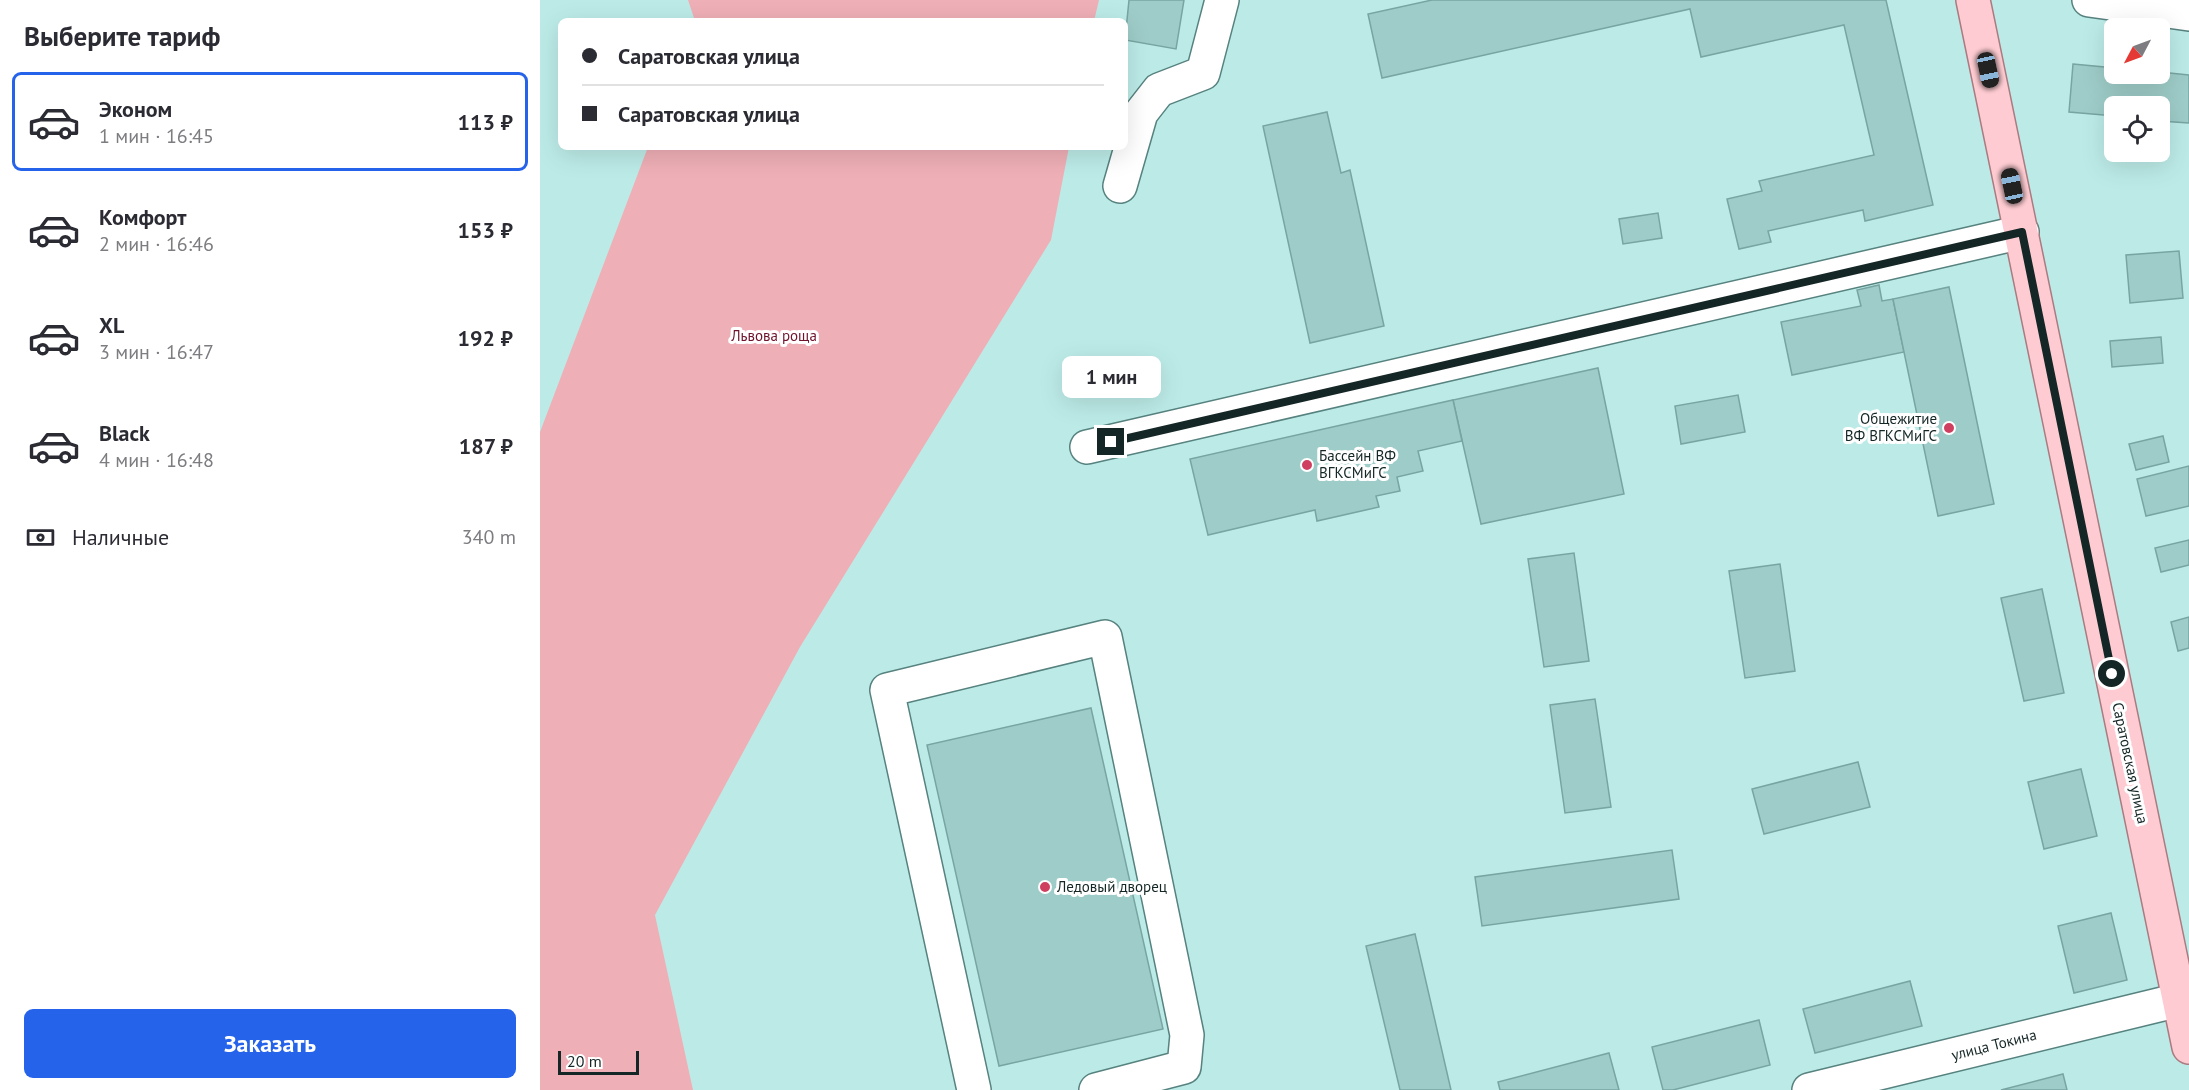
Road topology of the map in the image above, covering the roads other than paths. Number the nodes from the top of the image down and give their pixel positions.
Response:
1 (1222, 0) edge
2 (1973, 0) edge
3 (2089, 0) edge
4 (2189, 14) edge
5 (1120, 186) dead end
6 (2022, 232) junction
7 (1087, 447) dead end
8 (2179, 1000) junction
9 (2189, 1047) edge
10 (974, 1090) edge
11 (1096, 1090) edge
12 (1809, 1090) edge

1 - 5 street
2 - 6 main road, Саратовская улица
3 - 4 street
6 - 7 street
6 - 8 main road, Саратовская улица
8 - 9 main road, Саратовская улица
8 - 12 street, улица Токина
10 - 11 street

